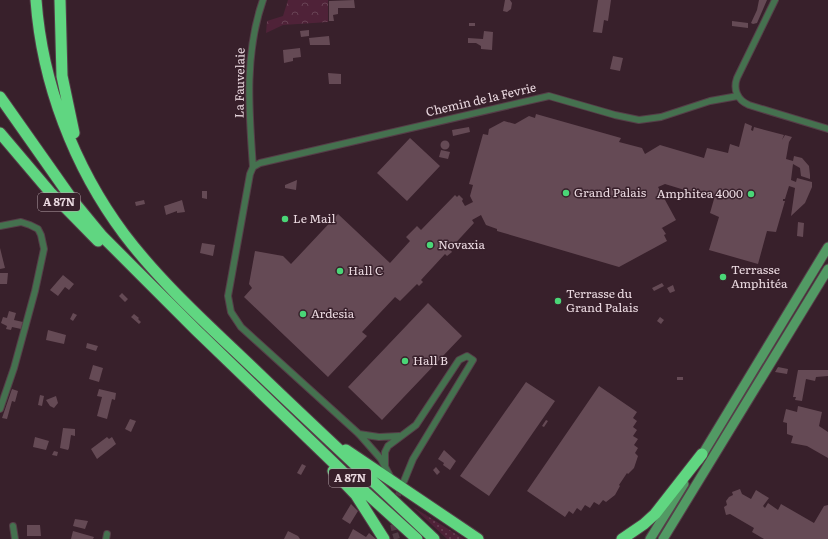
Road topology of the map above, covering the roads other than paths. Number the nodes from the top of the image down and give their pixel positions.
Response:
1 (36, 0) edge
2 (60, 0) edge
3 (263, 0) edge
4 (775, 0) edge
5 (738, 96) junction
6 (0, 98) edge
7 (828, 129) edge
8 (0, 133) edge
9 (78, 157) junction
10 (253, 167) junction
11 (0, 226) edge
12 (828, 247) edge
13 (127, 261) junction
14 (828, 269) edge
15 (0, 409) edge
16 (286, 416) junction
17 (359, 434) junction
18 (324, 436) junction
19 (399, 436) junction
20 (702, 454) junction
21 (385, 466) junction
22 (399, 482) junction
23 (13, 526) dead end
24 (15, 539) edge
25 (384, 539) edge
26 (417, 539) edge
27 (434, 539) edge
28 (478, 539) edge
29 (622, 539) edge
30 (650, 539) edge
31 (663, 539) edge

1 - 9 highway, A 87N
2 - 9 highway
3 - 10 street, La Fauvelaie
4 - 5 street
5 - 7 street
5 - 10 street, Chemin de la Fevrie
6 - 13 highway
8 - 13 highway, A 87N
9 - 18 highway, A 87N
10 - 17 street, La Fauvelaie
11 - 15 street
12 - 20 main road
13 - 16 highway, A 87N
14 - 31 main road
16 - 25 highway
16 - 26 highway, A 87N
17 - 19 street
17 - 21 street, La Fauvelaie
18 - 22 highway
18 - 27 highway, A 87N
19 - 21 street
19 - 22 street
20 - 29 highway
20 - 30 main road
21 - 22 street, La Fauvelaie
22 - 28 highway
23 - 24 street

